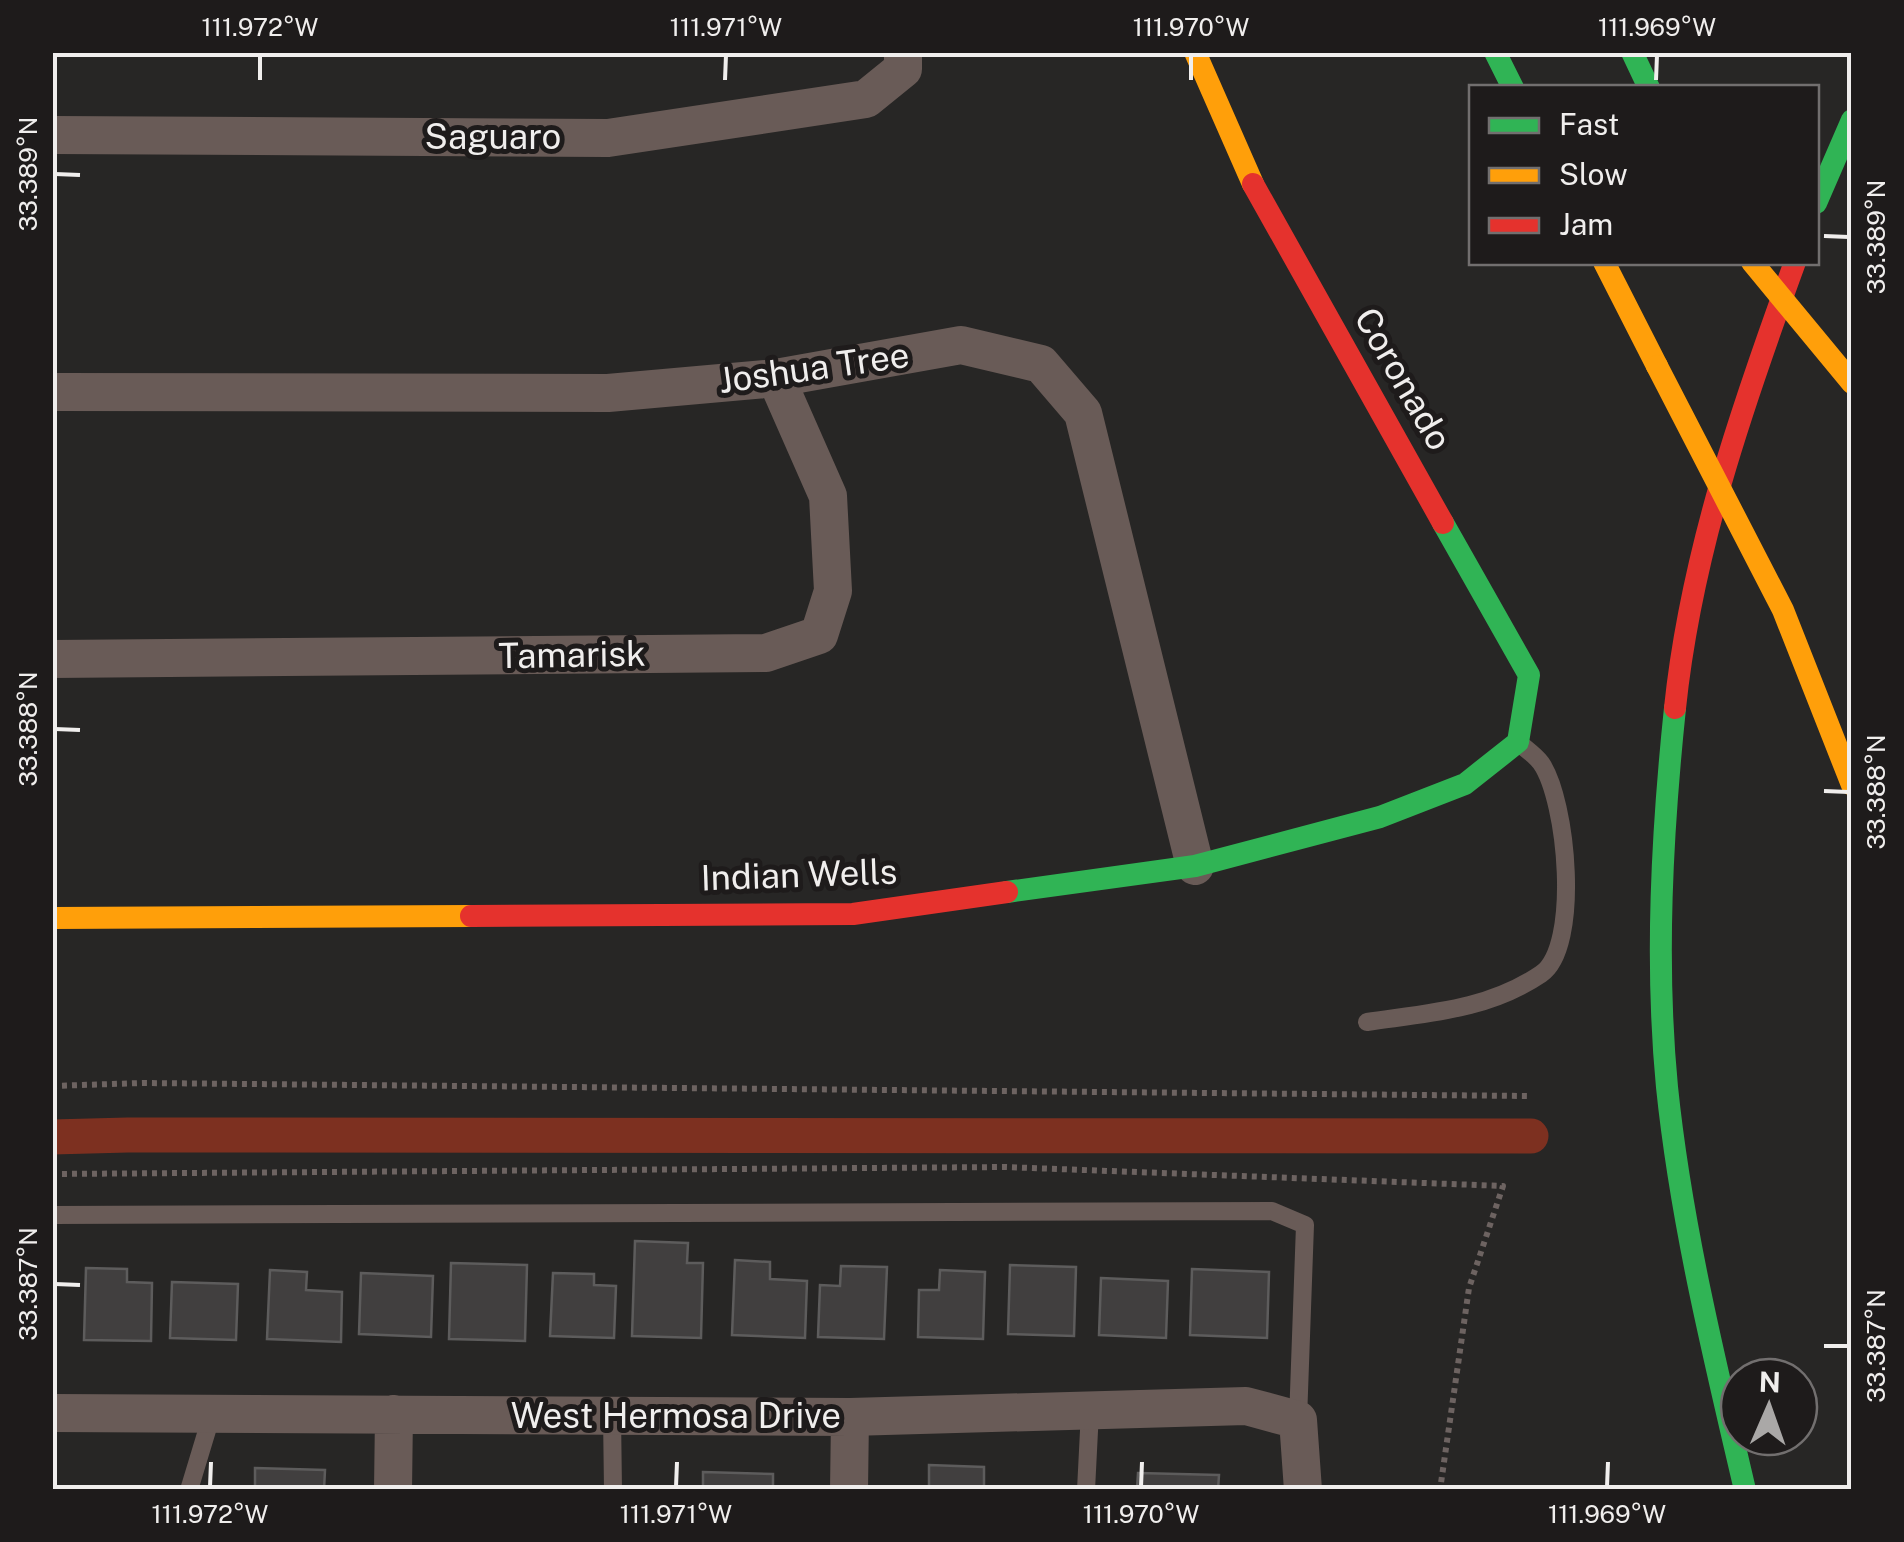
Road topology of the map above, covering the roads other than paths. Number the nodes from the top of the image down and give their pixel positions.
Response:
1 (903, 52) edge
2 (1195, 52) edge
3 (1495, 52) edge
4 (1634, 58) edge
5 (1512, 85) edge
6 (1648, 85) edge
7 (1852, 120) edge
8 (52, 136) edge
9 (1819, 196) edge
10 (1606, 265) edge
11 (1754, 265) edge
12 (1794, 265) edge
13 (776, 378) junction
14 (1852, 382) edge
15 (52, 392) edge
16 (52, 660) edge
17 (1518, 742) junction
18 (1852, 785) edge
19 (1195, 866) junction
20 (52, 918) edge
21 (1367, 1022) dead end
22 (52, 1215) edge
23 (1090, 1411) junction
24 (52, 1413) edge
25 (212, 1414) junction
26 (394, 1414) junction
27 (612, 1416) junction
28 (850, 1417) junction
29 (1298, 1420) junction
30 (189, 1490) edge
31 (393, 1490) edge
32 (613, 1490) edge
33 (849, 1490) edge
34 (1086, 1490) edge
35 (1303, 1490) edge
36 (1744, 1490) edge

1 - 8 street, Saguaro
2 - 17 main road, Coronado
3 - 5 main road
4 - 6 main road
7 - 9 main road
10 - 18 main road, bridge
11 - 14 main road, bridge
12 - 36 main road
13 - 15 street, Joshua Tree
13 - 16 street, Tamarisk
13 - 19 street, Joshua Tree
17 - 19 main road, Indian Wells
17 - 21 lane
19 - 20 main road, Indian Wells
22 - 29 lane
23 - 28 street, West Hermosa Drive
23 - 29 street, West Hermosa Drive
23 - 34 lane
24 - 25 street, West Hermosa Drive
25 - 26 street, West Hermosa Drive
25 - 30 lane
26 - 27 street, West Hermosa Drive
26 - 31 street
27 - 28 street, West Hermosa Drive
27 - 32 lane
28 - 33 street
29 - 35 street

